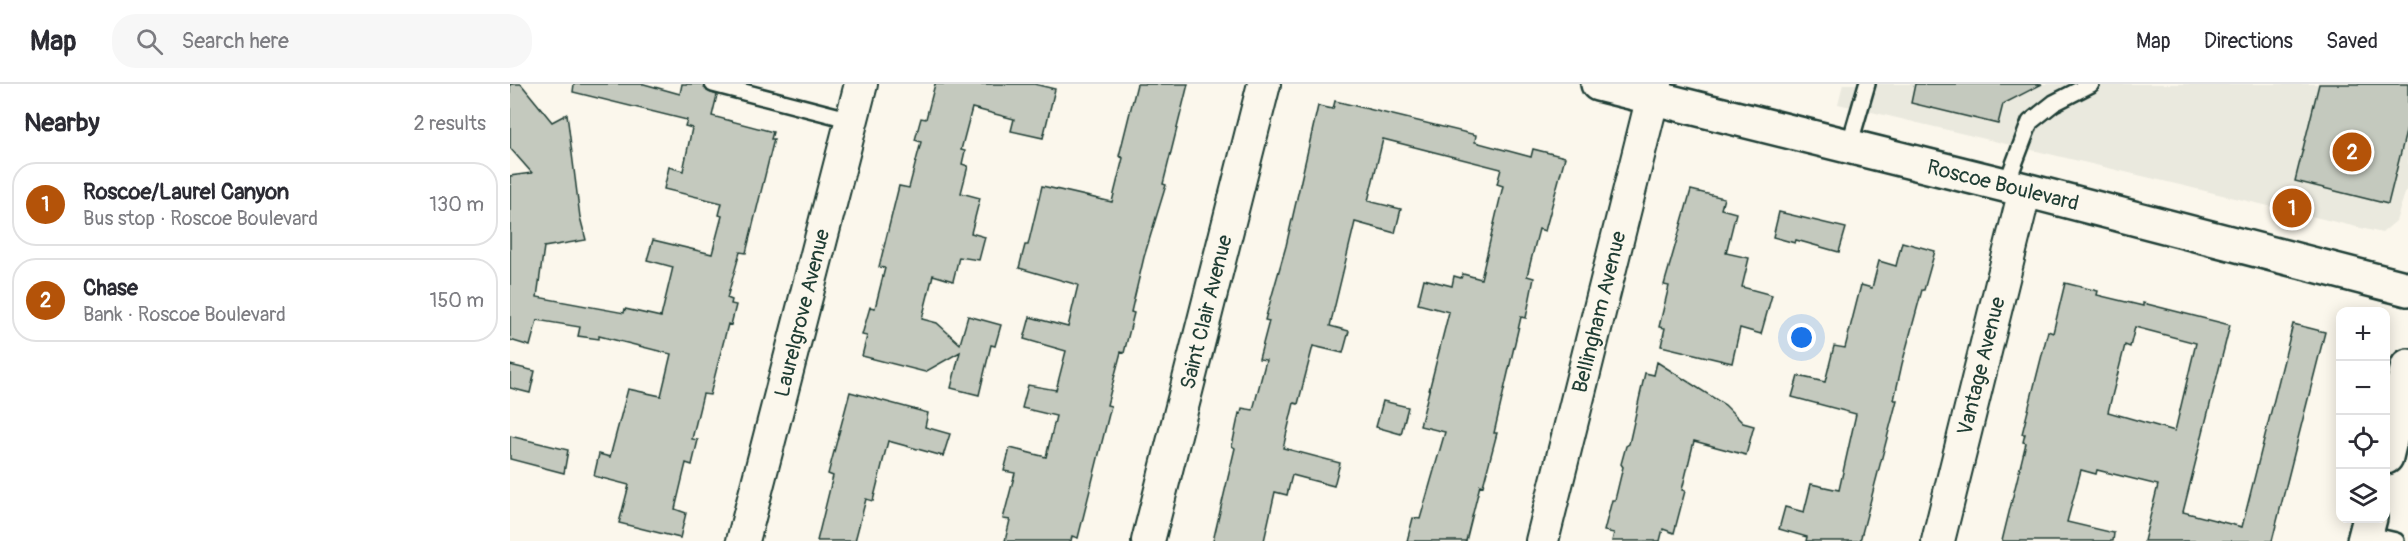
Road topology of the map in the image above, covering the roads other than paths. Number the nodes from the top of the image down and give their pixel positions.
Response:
1 (713, 84) edge
2 (861, 84) edge
3 (1264, 84) edge
4 (1598, 84) edge
5 (1867, 84) edge
6 (2091, 84) edge
7 (1654, 91) edge
8 (852, 120) junction
9 (1849, 146) junction
10 (2016, 188) junction
11 (2408, 289) edge
12 (2408, 366) edge
13 (2390, 437) edge
14 (743, 541) edge
15 (1148, 541) edge
16 (1542, 541) edge
17 (1938, 541) edge

1 - 8 lane
2 - 8 street, Laurelgrove Avenue
3 - 15 street, Saint Clair Avenue
4 - 7 main road, Roscoe Boulevard
5 - 9 lane
6 - 10 lane
7 - 9 main road, Roscoe Boulevard
7 - 16 street, Bellingham Avenue
8 - 14 street, Laurelgrove Avenue
9 - 10 main road, Roscoe Boulevard
10 - 11 main road, Roscoe Boulevard
10 - 17 street, Vantage Avenue
12 - 13 main road

